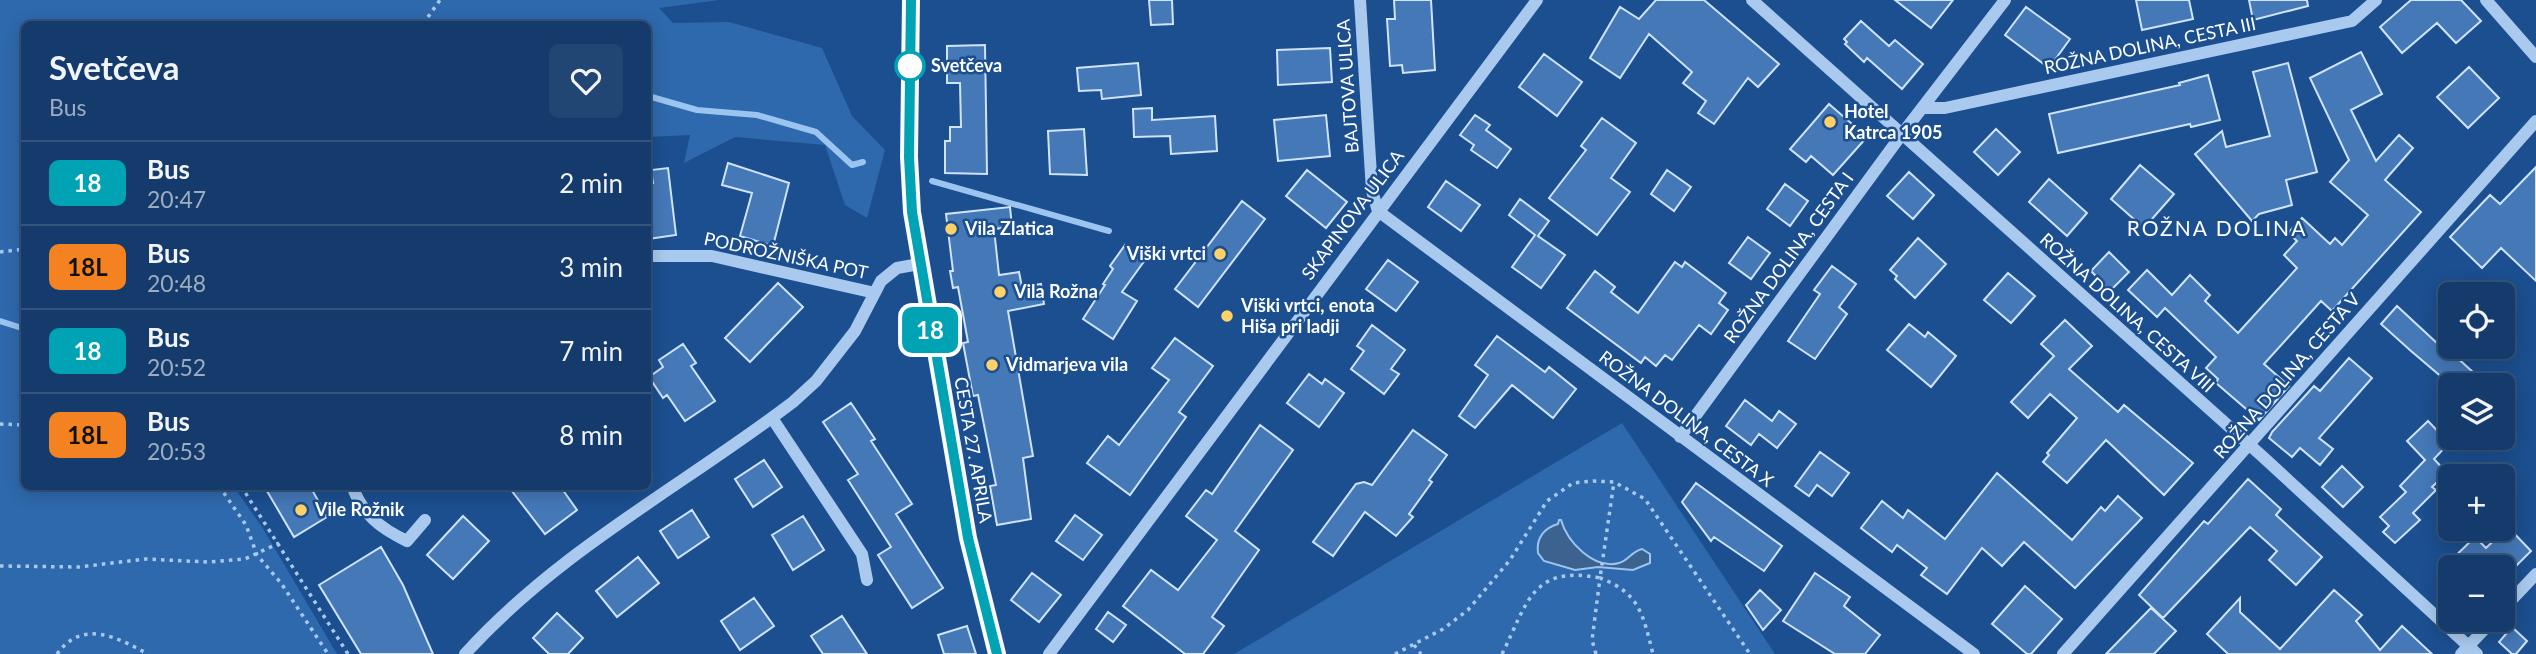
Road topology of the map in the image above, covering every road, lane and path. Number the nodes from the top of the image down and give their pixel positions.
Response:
1 (440, 0) edge
2 (911, 0) edge
3 (1360, 0) edge
4 (1537, 0) edge
5 (1752, 0) edge
6 (2005, 0) edge
7 (2376, 0) edge
8 (2486, 0) edge
9 (425, 21) edge
10 (2536, 57) edge
11 (1923, 108) junction
12 (2536, 121) edge
13 (1902, 134) junction
14 (1378, 211) junction
15 (21, 249) edge
16 (0, 252) edge
17 (651, 256) edge
18 (919, 264) junction
19 (875, 293) junction
20 (772, 418) junction
21 (0, 424) edge
22 (21, 425) edge
23 (1679, 437) junction
24 (2249, 445) junction
25 (1614, 482) junction
26 (222, 490) edge
27 (244, 490) edge
28 (354, 490) edge
29 (425, 520) dead end
30 (279, 543) junction
31 (257, 555) junction
32 (0, 566) edge
33 (2536, 574) edge
34 (1600, 576) junction
35 (867, 580) dead end
36 (2515, 596) edge
37 (2484, 632) edge
38 (1413, 645) junction
39 (2469, 651) edge
40 (57, 654) edge
41 (148, 654) edge
42 (328, 654) edge
43 (348, 654) edge
44 (465, 654) edge
45 (997, 654) edge
46 (1049, 654) edge
47 (1395, 654) edge
48 (1421, 654) edge
49 (1502, 654) edge
50 (1596, 654) edge
51 (1653, 654) edge
52 (1750, 654) edge
53 (1974, 654) edge
54 (2063, 654) edge

1 - 9 path
2 - 18 main road, CESTA 27. APRILA
3 - 14 street, BAJTOVA ULICA
4 - 14 street, SKAPINOVA ULICA
5 - 13 street, ROŽNA DOLINA, CESTA VIII
6 - 11 street, ROŽNA DOLINA, CESTA I
7 - 11 street, ROŽNA DOLINA, CESTA III
8 - 10 street
11 - 13 street, ROŽNA DOLINA, CESTA I
12 - 24 street, ROŽNA DOLINA, CESTA V
13 - 23 street, ROŽNA DOLINA, CESTA I
13 - 24 street, ROŽNA DOLINA, CESTA VIII
14 - 23 street, ROŽNA DOLINA, CESTA X
14 - 46 street, SKAPINOVA ULICA
15 - 16 path
17 - 19 street, PODROŽNIŠKA POT
18 - 19 street
18 - 45 main road, CESTA 27. APRILA
19 - 20 street
20 - 35 street
20 - 44 street
21 - 22 path
23 - 53 street, ROŽNA DOLINA, CESTA X
24 - 39 street, ROŽNA DOLINA, CESTA VIII
24 - 54 street, ROŽNA DOLINA, CESTA V
25 - 34 path
25 - 38 path
25 - 52 path
26 - 31 path
27 - 30 path
28 - 29 street
30 - 31 path
30 - 43 path
31 - 32 path
31 - 42 path
33 - 36 street
34 - 49 path
34 - 50 path
34 - 51 path
37 - 39 street
38 - 47 path
38 - 48 path
40 - 41 path

